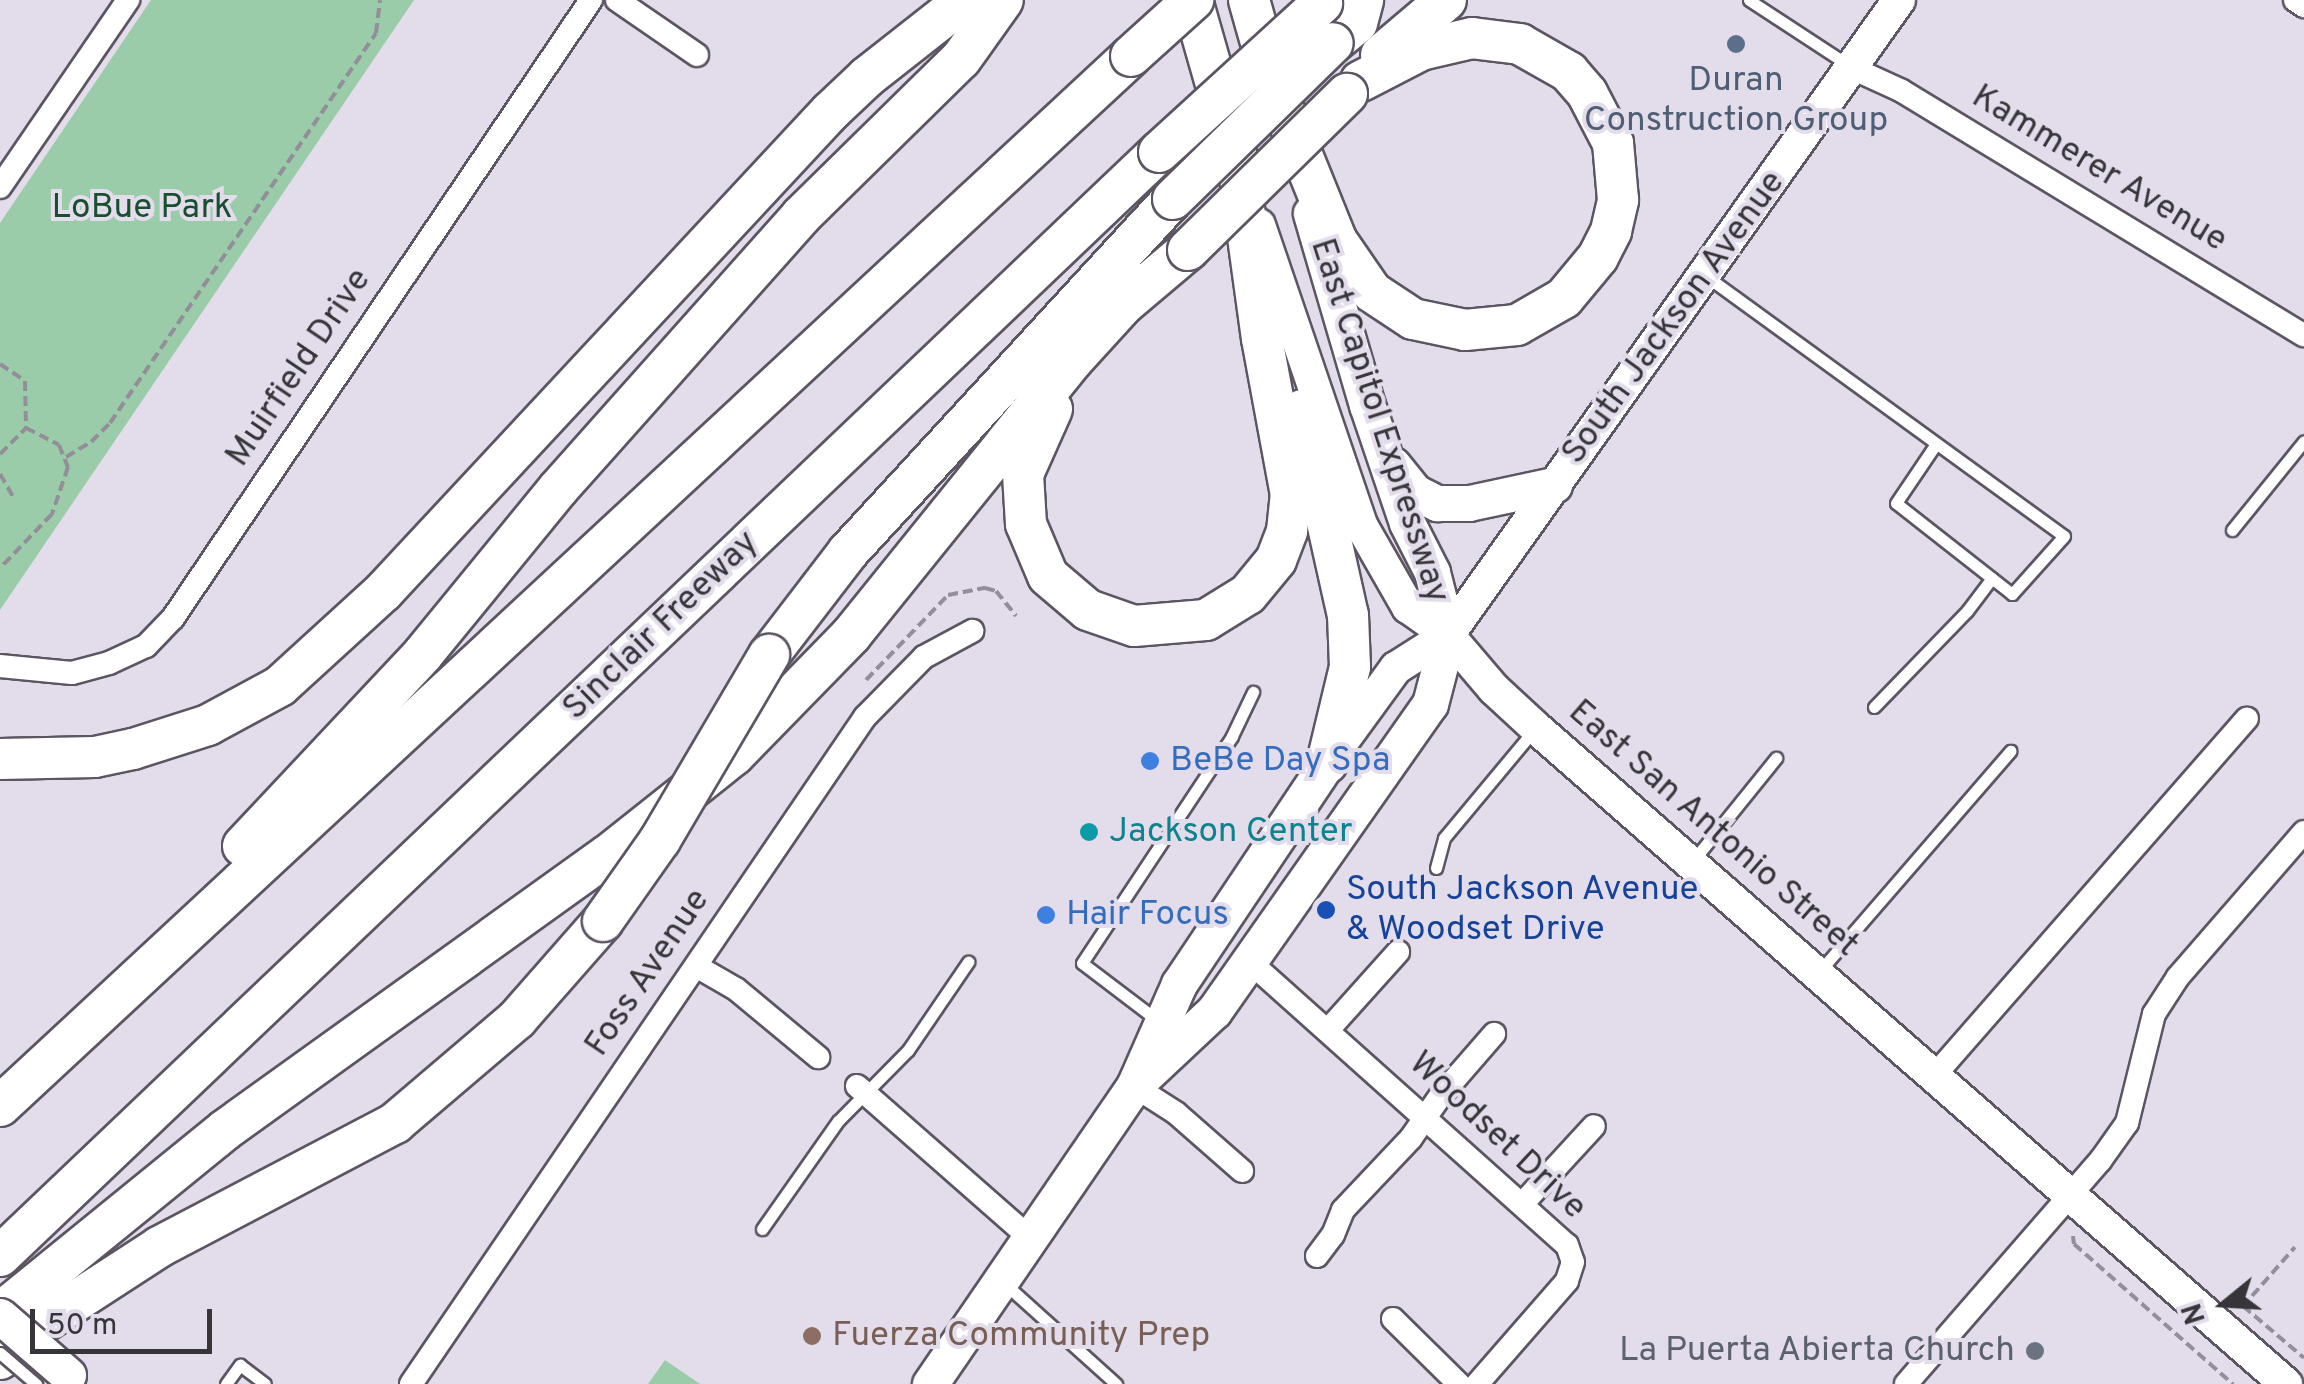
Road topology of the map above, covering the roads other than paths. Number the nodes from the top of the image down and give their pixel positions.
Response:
1 (128, 0) edge
2 (590, 0) edge
3 (617, 0) edge
4 (965, 0) edge
5 (1002, 0) edge
6 (1192, 0) edge
7 (1249, 0) edge
8 (1364, 0) edge
9 (1446, 0) edge
10 (1748, 0) edge
11 (1899, 0) edge
12 (2294, 0) edge
13 (1324, 2) edge
14 (2304, 6) edge
15 (697, 55) dead end
16 (1854, 69) junction
17 (1272, 78) junction
18 (1354, 87) junction
19 (1237, 157) junction
20 (0, 187) edge
21 (1188, 250) junction
22 (1703, 274) junction
23 (2304, 335) edge
24 (1367, 405) junction
25 (2304, 441) edge
26 (1936, 444) junction
27 (1554, 485) junction
28 (2232, 530) dead end
29 (1992, 578) junction
30 (972, 631) dead end
31 (1448, 635) junction
32 (0, 666) edge
33 (1253, 692) dead end
34 (1874, 706) dead end
35 (2246, 719) dead end
36 (1536, 728) junction
37 (2010, 751) dead end
38 (1776, 758) dead end
39 (0, 759) edge
40 (1327, 763) junction
41 (2304, 832) edge
42 (1692, 862) junction
43 (1436, 868) dead end
44 (1398, 952) dead end
45 (968, 962) dead end
46 (1250, 962) junction
47 (696, 966) junction
48 (1818, 973) junction
49 (84, 1024) junction
50 (1161, 1024) junction
51 (1328, 1030) junction
52 (1494, 1034) dead end
53 (818, 1057) dead end
54 (1934, 1076) junction
55 (1134, 1086) junction
56 (861, 1089) junction
57 (0, 1106) edge
58 (1426, 1116) junction
59 (1594, 1126) dead end
60 (1242, 1171) dead end
61 (2070, 1196) junction
62 (1524, 1202) junction
63 (762, 1229) dead end
64 (1030, 1238) junction
65 (0, 1256) edge
66 (1317, 1256) dead end
67 (1000, 1280) junction
68 (0, 1314) edge
69 (1393, 1319) dead end
70 (0, 1356) edge
71 (60, 1381) edge
72 (2279, 1382) edge
73 (226, 1384) edge
74 (265, 1384) edge
75 (411, 1384) edge
76 (930, 1384) edge
77 (1116, 1384) edge
78 (1459, 1384) edge
79 (1477, 1384) edge
80 (1906, 1384) edge

1 - 20 street
2 - 32 street, Muirfield Drive
3 - 15 street
4 - 39 highway
5 - 49 highway
6 - 19 highway, East Capitol Expressway
6 - 49 highway, bridge
7 - 17 highway, East Capitol Expressway
8 - 70 highway, bridge
9 - 18 highway
10 - 16 lane
11 - 16 main road, South Jackson Avenue
12 - 14 street
13 - 65 highway, Sinclair Freeway, bridge
16 - 22 main road, South Jackson Avenue
16 - 23 street, Kammerer Avenue
17 - 18 highway
17 - 24 main road, East Capitol Expressway
18 - 21 highway, bridge
19 - 21 highway
19 - 31 main road, East Capitol Expressway
19 - 40 highway
21 - 68 highway
22 - 26 lane
22 - 27 main road, South Jackson Avenue
24 - 27 main road
24 - 31 main road, East Capitol Expressway
25 - 28 lane
26 - 29 lane
26 - 29 lane
27 - 31 main road, South Jackson Avenue
29 - 34 lane
30 - 47 street, Foss Avenue
31 - 36 main road, East San Antonio Street
31 - 40 main road, South Jackson Avenue
31 - 46 main road, South Jackson Avenue
33 - 50 lane
35 - 54 street
36 - 42 main road, East San Antonio Street
36 - 43 lane
37 - 48 lane
38 - 42 lane
40 - 50 main road, South Jackson Avenue
41 - 61 street
42 - 48 main road, East San Antonio Street
44 - 51 street
45 - 56 lane
46 - 51 street, Woodset Drive
46 - 55 main road, South Jackson Avenue
47 - 53 street
47 - 75 street, Foss Avenue
48 - 54 main road, East San Antonio Street
49 - 57 highway
50 - 55 main road, South Jackson Avenue
51 - 58 street, Woodset Drive
52 - 58 street
54 - 61 main road, East San Antonio Street
55 - 60 street
55 - 64 main road, South Jackson Avenue
56 - 63 lane
56 - 64 street
58 - 62 street, Woodset Drive
58 - 66 street
59 - 62 street
61 - 72 main road, East San Antonio Street
61 - 80 street
62 - 79 street, Woodset Drive
64 - 67 main road, South Jackson Avenue
67 - 76 main road, South Jackson Avenue
67 - 77 lane
68 - 71 main road, bridge
69 - 78 street
70 - 71 lane, bridge
73 - 74 lane

